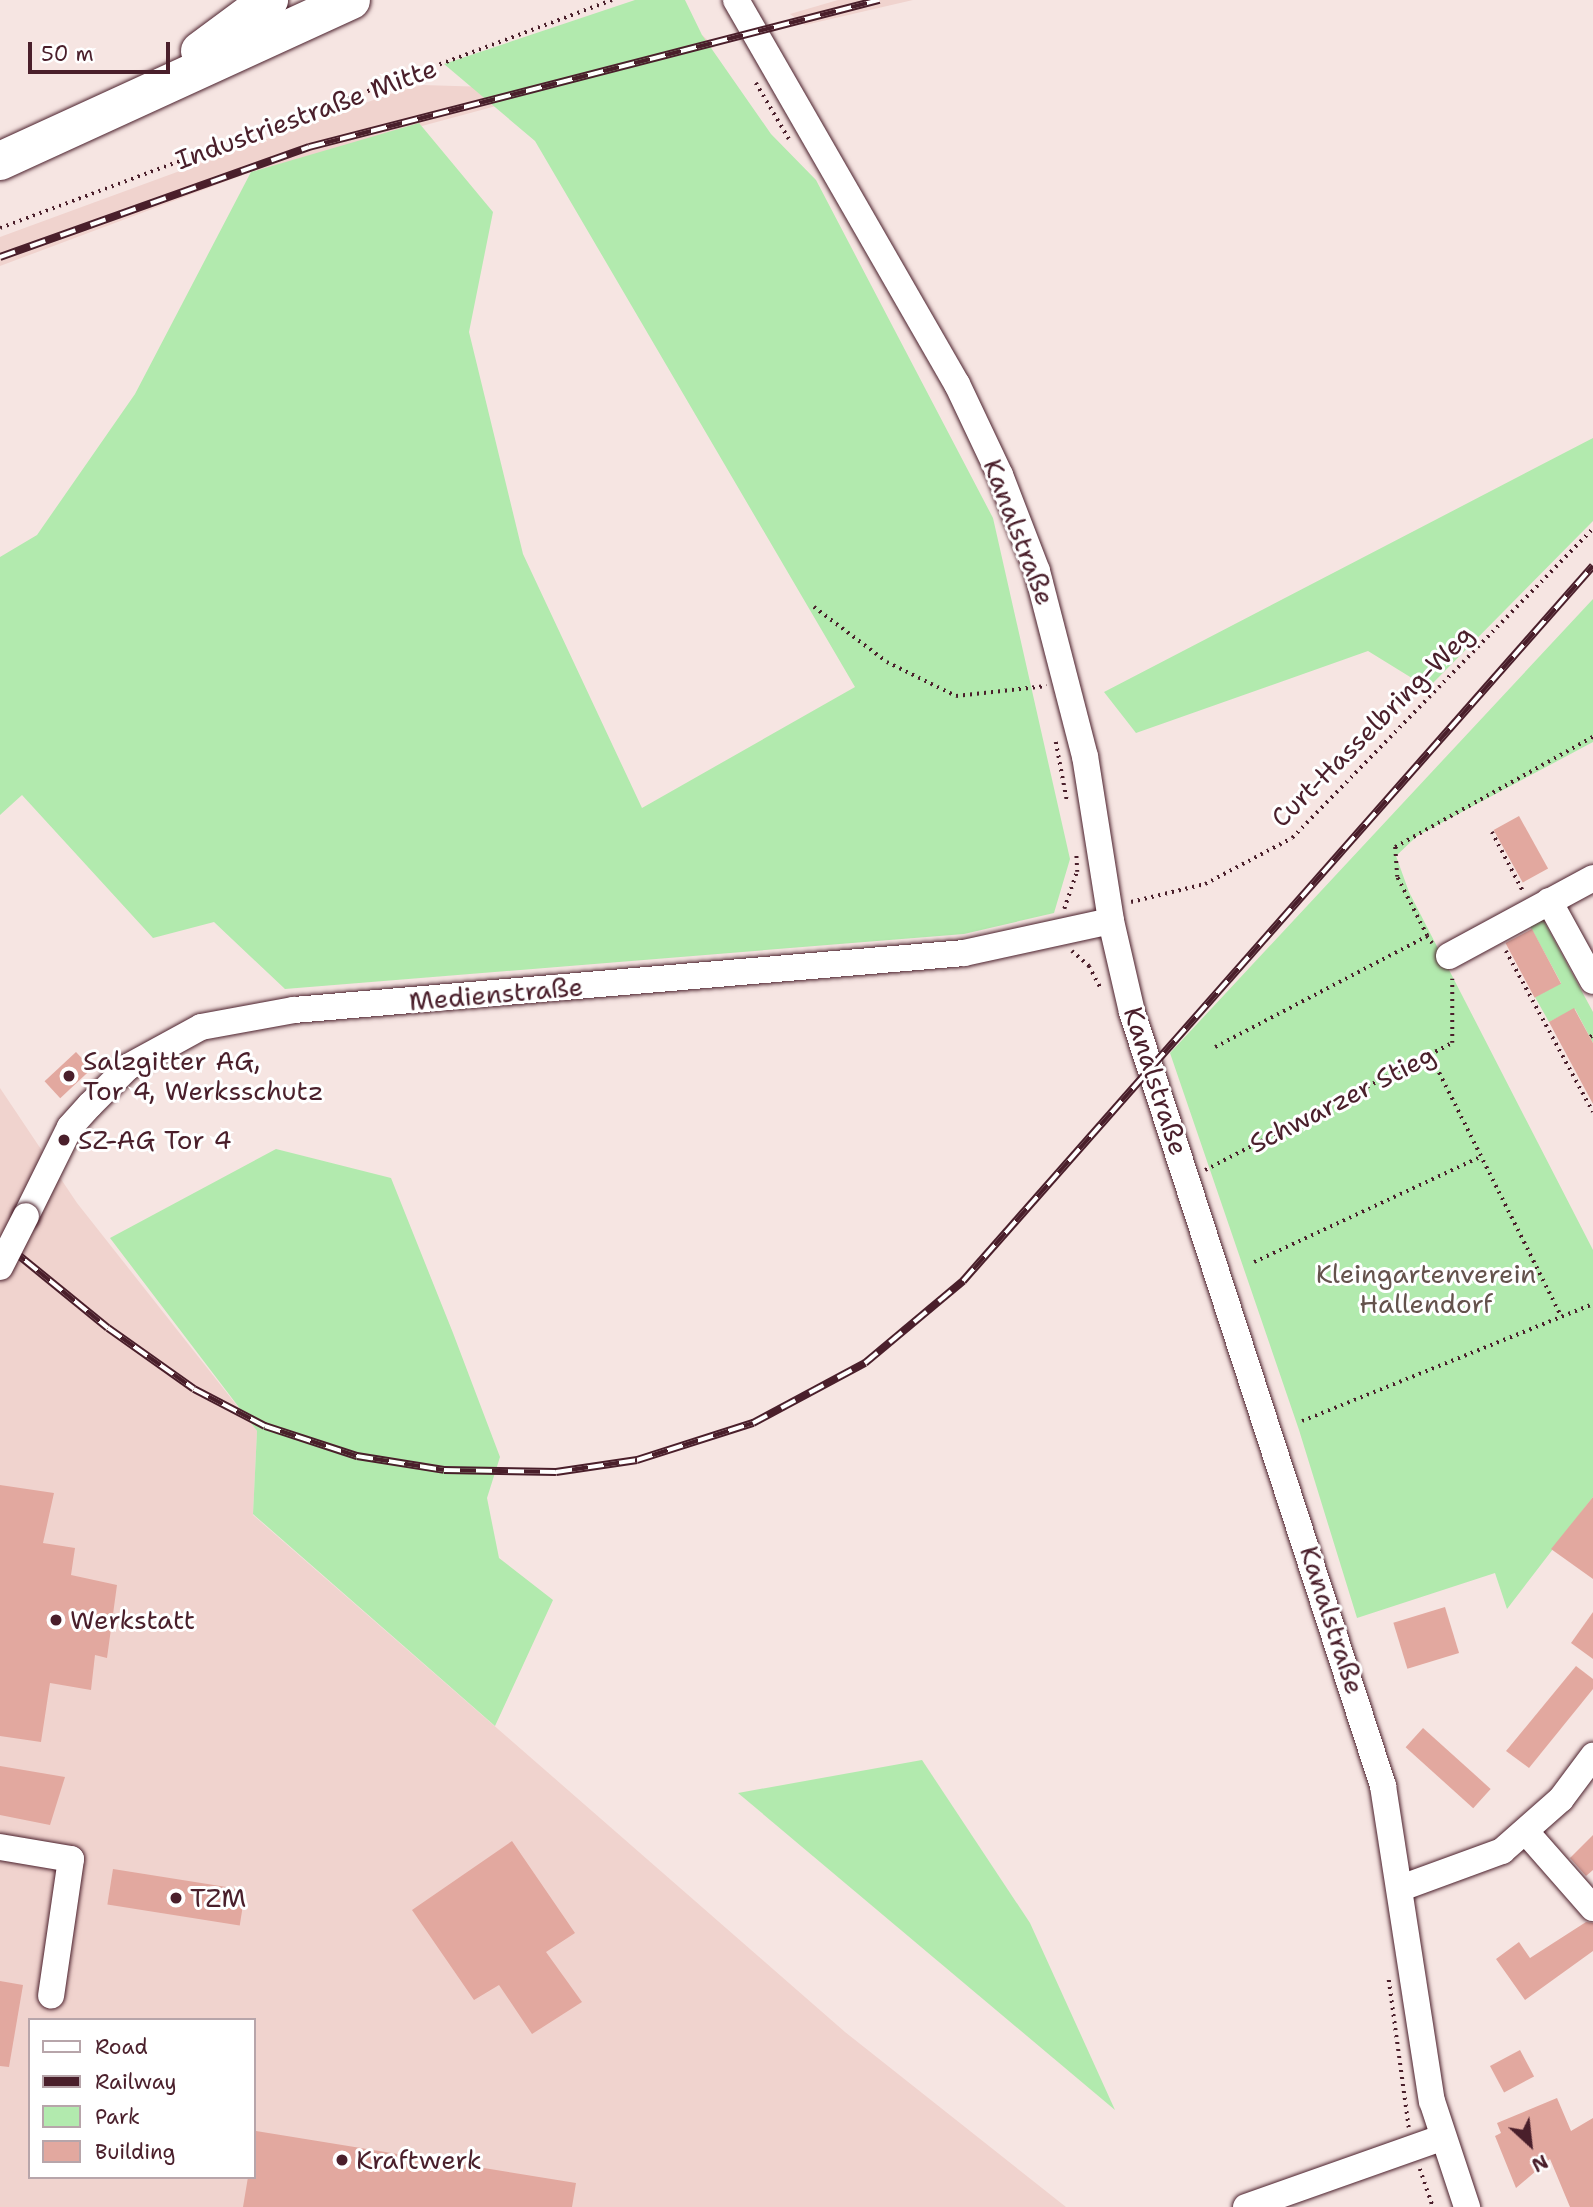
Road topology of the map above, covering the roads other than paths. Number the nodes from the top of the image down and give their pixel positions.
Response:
1 (269, 0) edge
2 (351, 0) edge
3 (736, 0) edge
4 (40, 142) junction
5 (0, 161) edge
6 (1593, 878) edge
7 (1541, 906) junction
8 (1110, 914) junction
9 (1449, 956) road end
10 (1593, 981) edge
11 (0, 1267) edge
12 (1593, 1756) edge
13 (1527, 1833) junction
14 (0, 1847) edge
15 (1401, 1888) junction
16 (1593, 1908) edge
17 (51, 1996) dead end
18 (1441, 2138) junction
19 (1245, 2207) edge
20 (1466, 2207) edge

1 - 4 highway
2 - 4 highway
3 - 8 street, Kanalstraße
4 - 5 highway
6 - 7 street
7 - 9 street
7 - 10 street
8 - 11 street, Medienstraße, bridge
8 - 15 street, Kanalstraße
12 - 13 street
13 - 15 street
13 - 16 street
14 - 17 street
15 - 18 street, Kanalstraße
18 - 19 street
18 - 20 street, Kanalstraße

